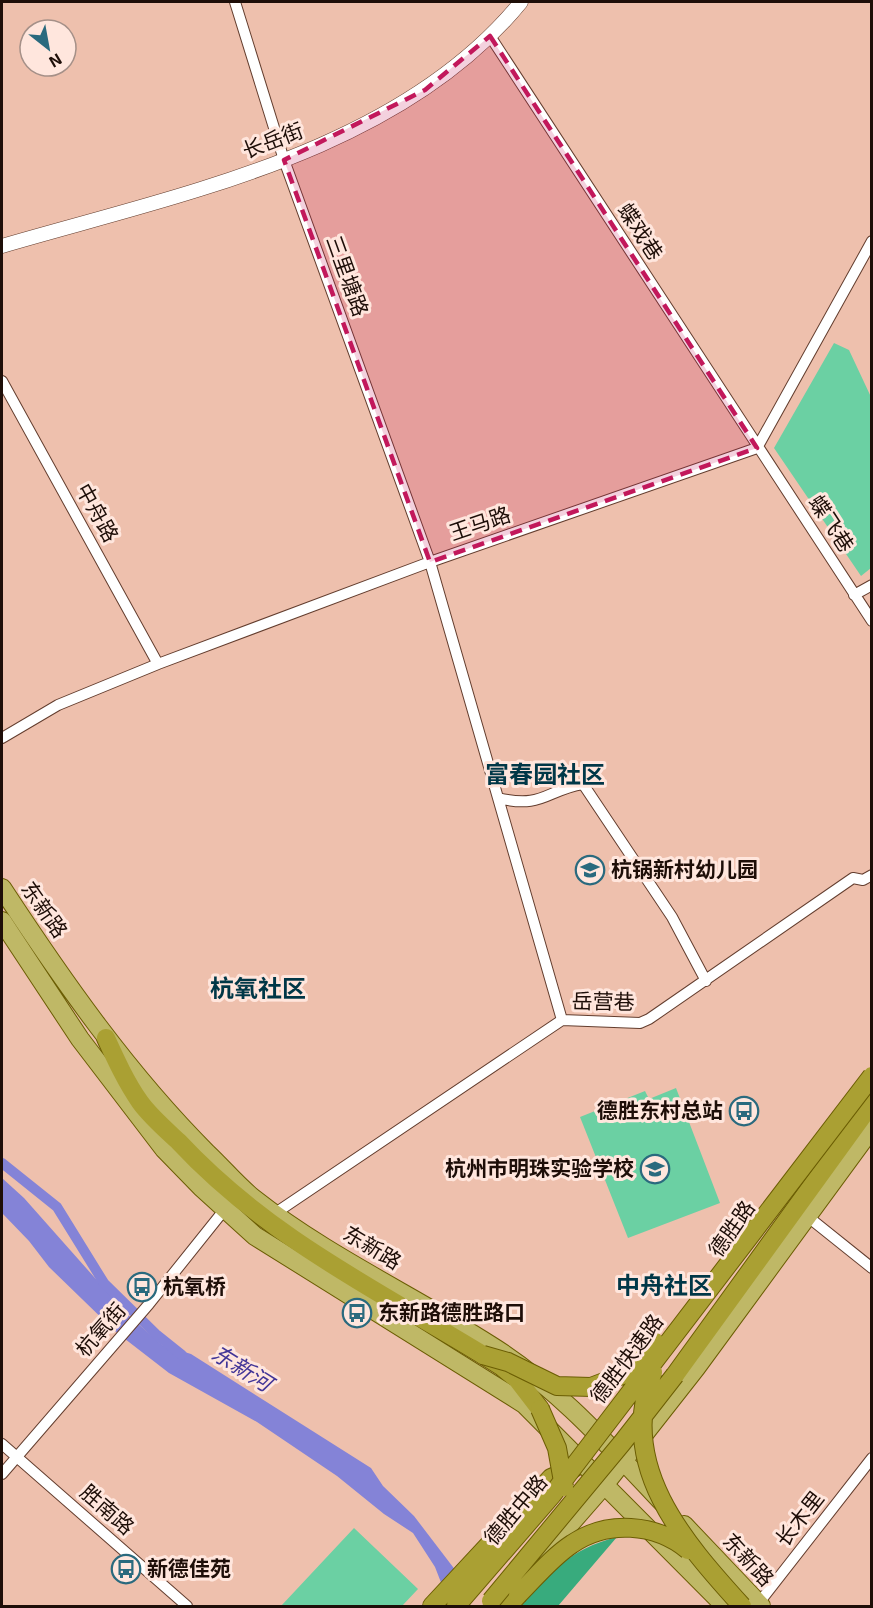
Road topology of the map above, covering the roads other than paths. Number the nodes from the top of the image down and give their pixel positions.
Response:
1 (235, 2) edge
2 (521, 2) edge
3 (490, 36) junction
4 (284, 160) junction
5 (872, 241) edge
6 (2, 246) edge
7 (2, 381) edge
8 (758, 448) junction
9 (430, 562) junction
10 (872, 585) edge
11 (855, 596) junction
12 (872, 621) edge
13 (158, 664) junction
14 (2, 738) edge
15 (498, 798) junction
16 (872, 875) edge
17 (2, 888) edge
18 (2, 921) edge
19 (706, 981) junction
20 (562, 1020) junction
21 (106, 1038) junction
22 (872, 1068) edge
23 (872, 1076) edge
24 (872, 1103) edge
25 (845, 1109) junction
26 (872, 1128) edge
27 (225, 1209) junction
28 (274, 1214) junction
29 (807, 1216) junction
30 (872, 1268) edge
31 (672, 1322) junction
32 (483, 1355) junction
33 (602, 1441) junction
34 (2, 1444) edge
35 (16, 1457) junction
36 (872, 1458) edge
37 (623, 1459) junction
38 (584, 1464) junction
39 (2, 1474) edge
40 (605, 1484) junction
41 (704, 1564) junction
42 (513, 1601) edge
43 (468, 1604) edge
44 (187, 1606) edge
45 (432, 1606) edge
46 (498, 1606) edge
47 (725, 1606) edge
48 (754, 1606) edge

1 - 4 street, 三里塘路
2 - 3 street, 长岳街
3 - 4 street, 长岳街
3 - 8 street, 蝶戏巷
4 - 6 street, 长岳街
4 - 9 street, 三里塘路
5 - 8 street
7 - 13 street, 中舟路
8 - 9 street, 王马路
8 - 11 street, 蝶飞巷
9 - 13 street, 王马路
9 - 15 street, 三里塘路
10 - 11 street
11 - 12 street, 蝶飞巷
13 - 14 street, 王马路
15 - 19 street
15 - 20 street, 三里塘路
16 - 19 street, 岳营巷
17 - 21 main road, 东新路
18 - 27 main road, 东新路
19 - 20 street, 岳营巷
20 - 28 street, 岳营巷
21 - 28 main road, 东新路
21 - 32 highway
22 - 33 main road, 德胜路
23 - 25 highway, 德胜快速路, bridge
24 - 43 highway, bridge
25 - 31 highway
25 - 43 highway, 德胜快速路, bridge
26 - 29 main road
27 - 35 street, 杭氧街
27 - 38 main road, 东新路
28 - 33 main road, 东新路
29 - 30 street
29 - 37 main road
31 - 32 highway, bridge
31 - 41 highway, bridge
32 - 42 highway, bridge
33 - 37 main road, 东新路
33 - 38 main road, 德胜中路
34 - 35 street, 胜南路
35 - 39 street, 杭氧街
35 - 44 street, 胜南路
36 - 48 street, 长木里
37 - 40 main road
37 - 48 main road, 东新路
38 - 40 main road, 东新路
38 - 43 main road, 德胜中路
38 - 45 highway
40 - 46 main road
40 - 47 main road, 东新路
41 - 42 highway, bridge
41 - 48 highway, bridge

